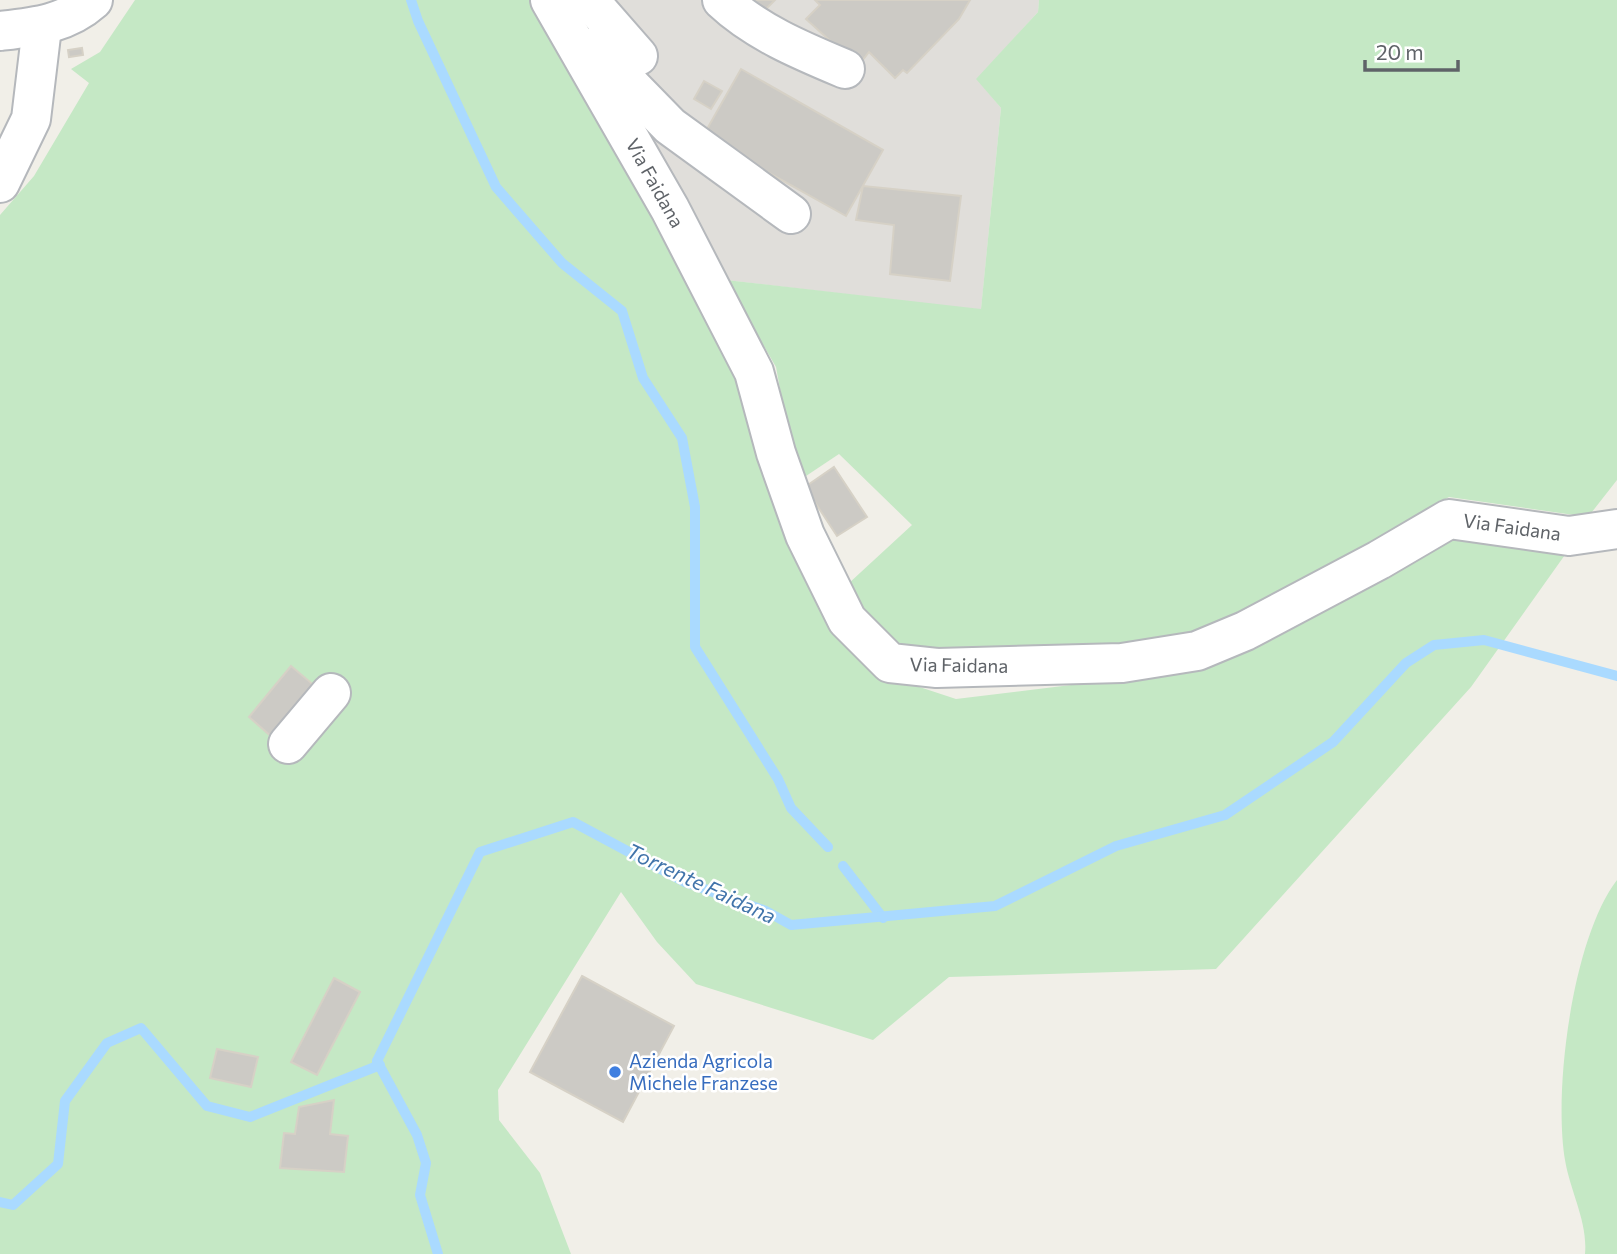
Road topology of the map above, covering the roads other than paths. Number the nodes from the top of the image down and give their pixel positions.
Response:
1 (93, 0) edge
2 (552, 0) edge
3 (589, 0) edge
4 (696, 0) edge
5 (722, 0) edge
6 (41, 27) junction
7 (0, 31) edge
8 (735, 44) dead end
9 (845, 69) dead end
10 (698, 115) dead end
11 (0, 183) edge
12 (791, 214) dead end
13 (1617, 529) edge
14 (331, 693) dead end
15 (288, 744) dead end

1 - 6 street
2 - 12 street
2 - 13 street, Via Faidana
3 - 10 street
4 - 8 street
5 - 9 street
6 - 7 street
6 - 11 street
14 - 15 street

